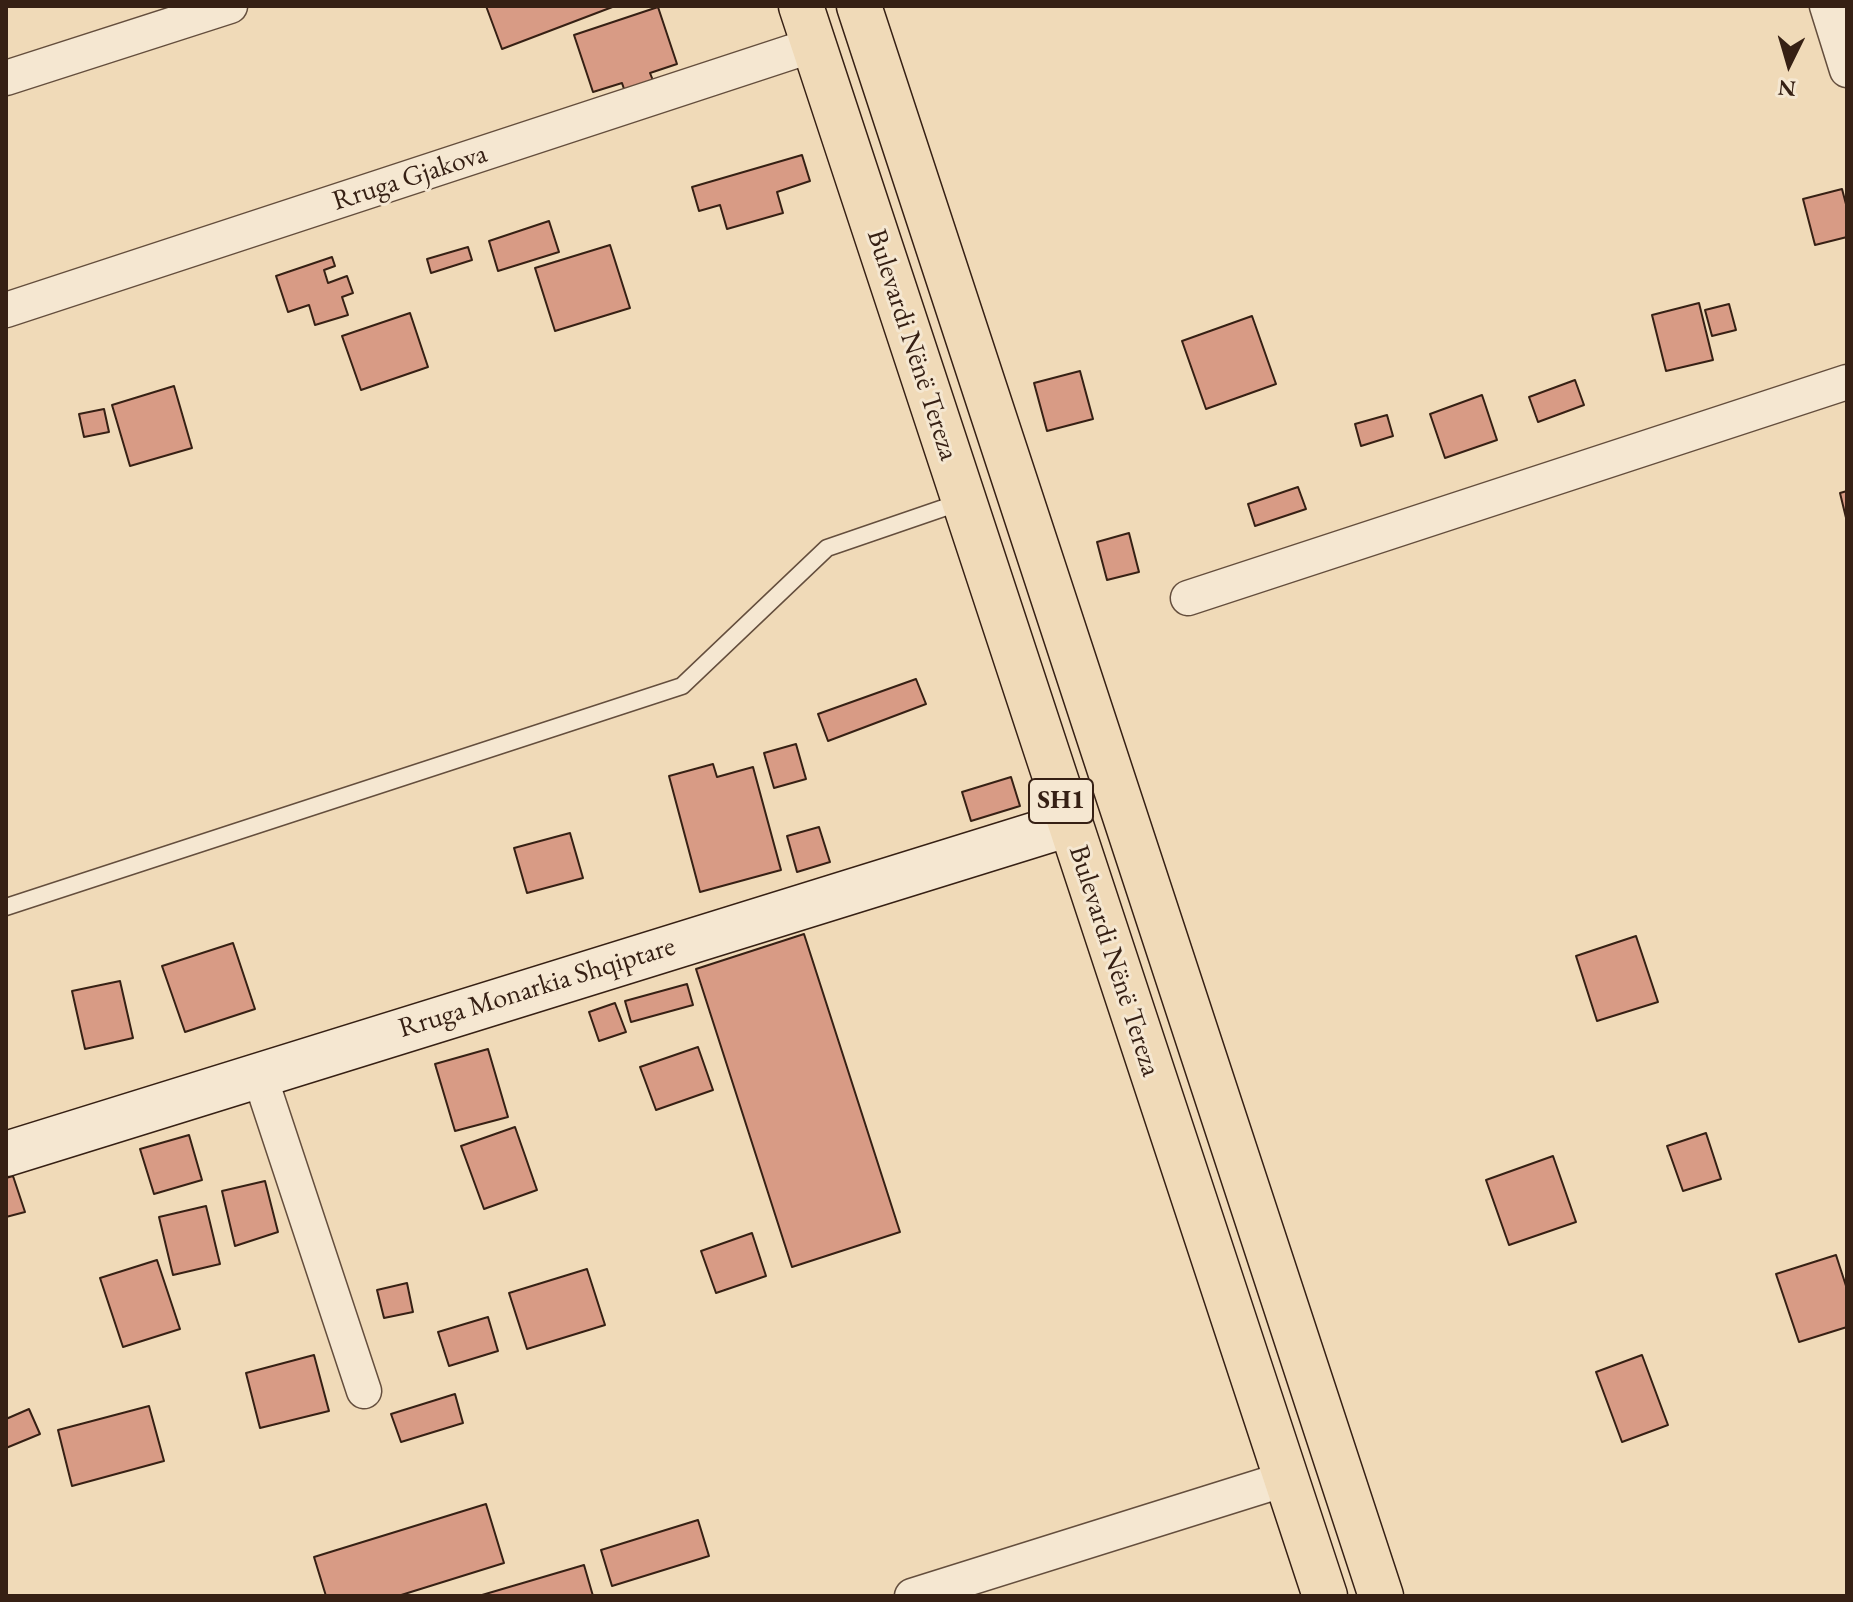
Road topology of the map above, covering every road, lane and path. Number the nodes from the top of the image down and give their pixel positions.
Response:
1 (230, 6) edge
2 (859, 6) edge
3 (1827, 6) edge
4 (807, 26) edge
5 (1847, 70) edge
6 (6, 78) edge
7 (6, 310) edge
8 (1847, 382) edge
9 (963, 501) junction
10 (1188, 598) dead end
11 (1069, 824) junction
12 (6, 907) edge
13 (259, 1074) junction
14 (6, 1154) edge
15 (364, 1391) dead end
16 (1285, 1479) junction
17 (912, 1596) edge
18 (1325, 1596) edge
19 (1381, 1596) edge

1 - 6 street
2 - 19 main road, Bulevardi Nënë Tereza / SH1
3 - 5 street
4 - 7 street, Rruga Gjakova
4 - 9 main road, Bulevardi Nënë Tereza / SH1
8 - 10 street
9 - 11 main road, Bulevardi Nënë Tereza / SH1
9 - 12 lane
11 - 13 street, Rruga Monarkia Shqiptare
11 - 16 main road, Bulevardi Nënë Tereza / SH1
13 - 14 street, Rruga Monarkia Shqiptare
13 - 15 street
16 - 17 street
16 - 18 main road, Bulevardi Nënë Tereza / SH1

